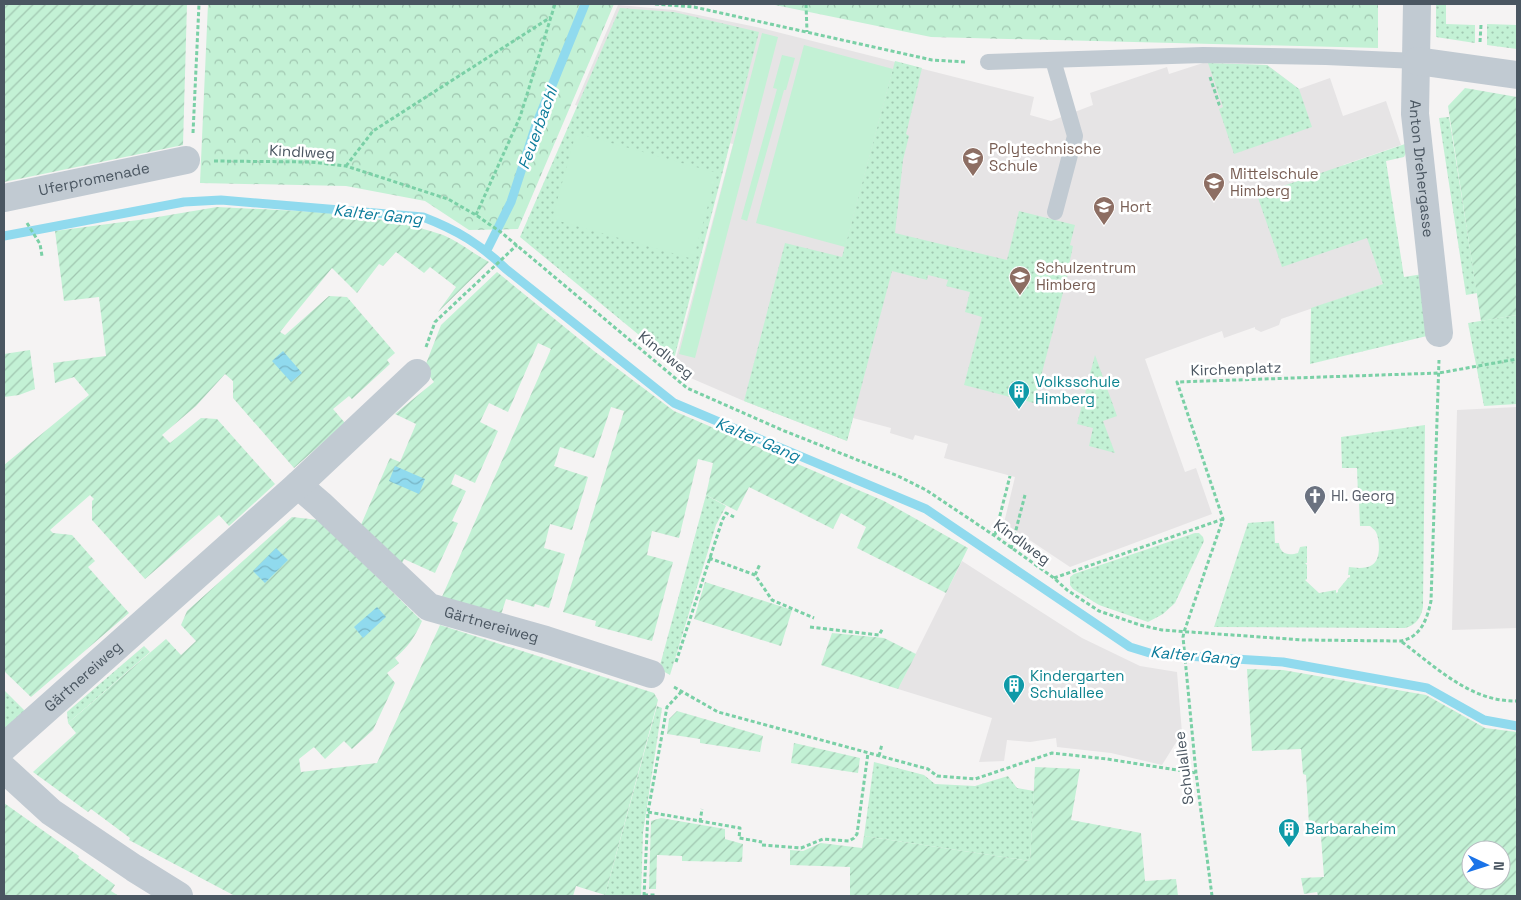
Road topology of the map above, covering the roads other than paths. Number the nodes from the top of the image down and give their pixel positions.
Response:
1 (1417, 4) edge
2 (1053, 60) junction
3 (1417, 61) junction
4 (988, 62) road end
5 (1517, 75) edge
6 (189, 161) road end
7 (4, 198) edge
8 (1055, 212) dead end
9 (1440, 333) dead end
10 (417, 372) road end
11 (298, 485) junction
12 (660, 679) road end
13 (4, 747) edge
14 (4, 769) edge
15 (179, 896) edge

1 - 3 street, Anton Drehergasse
2 - 3 lane
2 - 4 lane
2 - 8 lane
3 - 5 street
3 - 9 street, Anton Drehergasse
6 - 7 street, Uferpromenade
10 - 11 street, Gärtnereiweg
11 - 12 street, Gärtnereiweg
11 - 13 street, Gärtnereiweg
14 - 15 street

